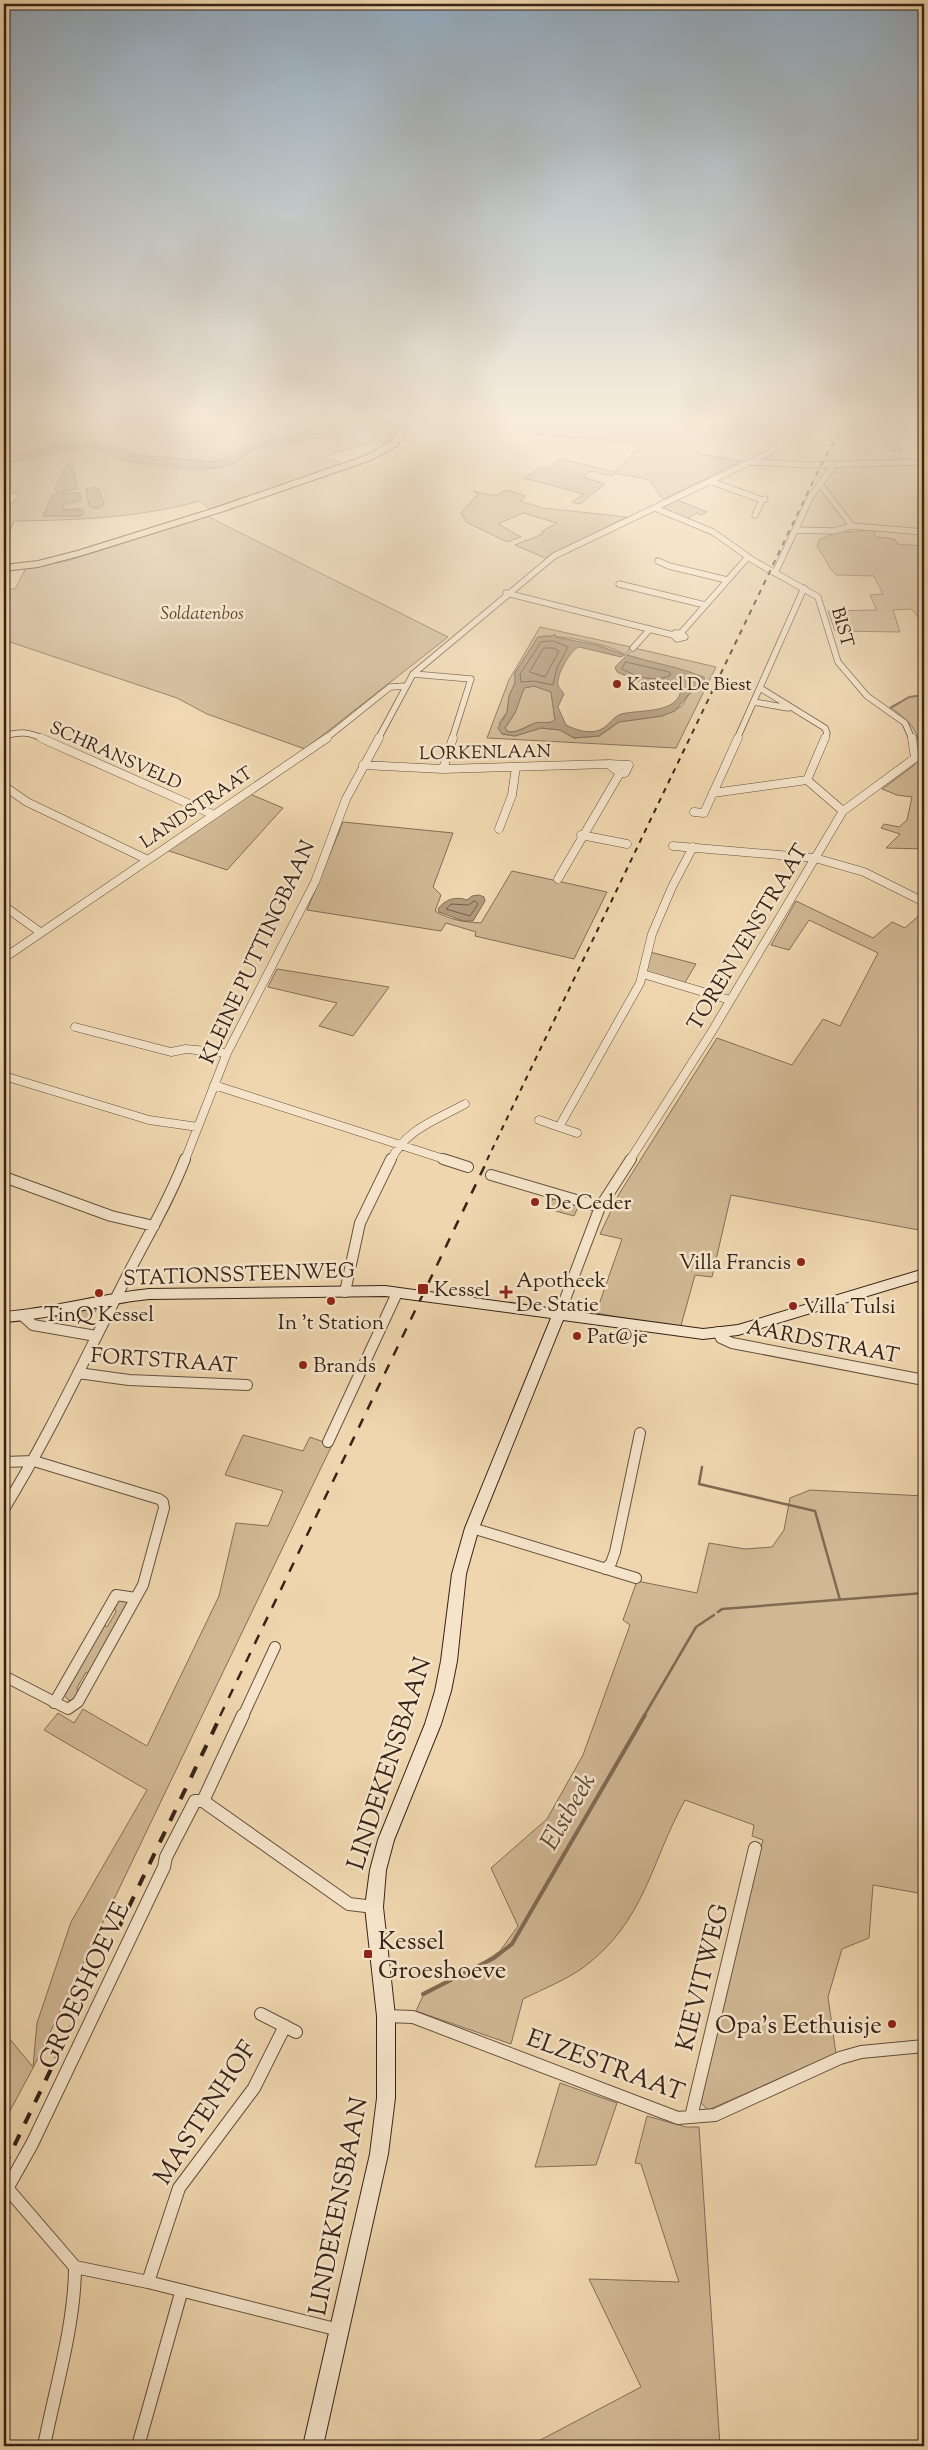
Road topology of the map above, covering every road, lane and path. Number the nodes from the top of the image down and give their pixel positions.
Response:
1 (142, 533) edge
2 (602, 533) edge
3 (715, 533) edge
4 (793, 533) edge
5 (748, 557) junction
6 (658, 561) dead end
7 (4, 568) edge
8 (775, 573) junction
9 (727, 580) junction
10 (619, 584) dead end
11 (804, 588) junction
12 (506, 594) junction
13 (705, 605) junction
14 (650, 629) junction
15 (673, 635) joint
16 (633, 648) dead end
17 (413, 674) junction
18 (406, 686) junction
19 (760, 688) junction
20 (754, 702) junction
21 (887, 708) joint
22 (794, 709) junction
23 (4, 736) edge
24 (608, 764) junction
25 (363, 765) junction
26 (516, 767) junction
27 (443, 769) junction
28 (620, 773) junction
29 (807, 780) junction
30 (717, 784) junction
31 (4, 786) edge
32 (729, 791) junction
33 (713, 794) junction
34 (843, 811) junction
35 (694, 812) dead end
36 (212, 814) junction
37 (499, 829) dead end
38 (581, 835) junction
39 (627, 844) dead end
40 (673, 846) dead end
41 (693, 848) junction
42 (146, 858) junction
43 (815, 858) junction
44 (558, 878) dead end
45 (924, 902) edge
46 (4, 906) edge
47 (40, 932) junction
48 (4, 958) edge
49 (643, 974) junction
50 (730, 1000) junction
51 (75, 1027) dead end
52 (227, 1053) junction
53 (4, 1076) edge
54 (214, 1085) junction
55 (465, 1104) dead end
56 (539, 1120) dead end
57 (559, 1126) junction
58 (198, 1127) junction
59 (577, 1133) dead end
60 (398, 1145) junction
61 (468, 1167) dead end
62 (491, 1175) dead end
63 (4, 1177) edge
64 (600, 1207) junction
65 (154, 1226) junction
66 (924, 1274) edge
67 (345, 1292) junction
68 (397, 1293) junction
69 (116, 1297) junction
70 (4, 1316) edge
71 (23, 1316) junction
72 (559, 1316) junction
73 (718, 1332) junction
74 (96, 1336) junction
75 (78, 1373) junction
76 (924, 1380) edge
77 (247, 1385) dead end
78 (640, 1433) dead end
79 (328, 1442) dead end
80 (34, 1461) junction
81 (4, 1462) edge
82 (4, 1509) edge
83 (472, 1528) junction
84 (605, 1569) junction
85 (636, 1578) dead end
86 (136, 1598) junction
87 (275, 1646) dead end
88 (4, 1676) edge
89 (54, 1703) junction
90 (203, 1801) junction
91 (755, 1848) dead end
92 (374, 1907) junction
93 (261, 2014) dead end
94 (386, 2016) junction
95 (924, 2046) edge
96 (690, 2117) junction
97 (5, 2191) edge
98 (75, 2267) junction
99 (148, 2282) junction
100 (181, 2292) junction
101 (339, 2330) junction
102 (44, 2446) edge
103 (138, 2446) edge
104 (313, 2446) edge

1 - 7 main road
2 - 12 street, KLEINE PUTTINGBAAN
3 - 5 street, BIST
4 - 8 street
5 - 8 street, BIST
5 - 9 street
6 - 9 street
8 - 11 street, BIST
9 - 13 street
10 - 13 street
11 - 19 street
11 - 21 street, BIST
12 - 14 street
12 - 17 street, KLEINE PUTTINGBAAN
13 - 15 street
14 - 15 street
14 - 16 street
17 - 18 street, KLEINE PUTTINGBAAN
17 - 27 street
18 - 25 street, KLEINE PUTTINGBAAN
18 - 36 street, LANDSTRAAT
19 - 20 street
19 - 22 street
20 - 22 street
20 - 30 street
21 - 34 street, TORENVENSTRAAT
22 - 29 street
23 - 36 street, SCHRANSVELD
24 - 26 street, LORKENLAAN
24 - 28 street
24 - 28 street, LORKENLAAN
25 - 27 street, LORKENLAAN
25 - 52 street, KLEINE PUTTINGBAAN
26 - 27 street, LORKENLAAN
26 - 37 street
28 - 38 street
29 - 32 street
29 - 34 street
30 - 32 street
30 - 33 street
31 - 42 street
32 - 33 street
33 - 35 street
34 - 43 street, TORENVENSTRAAT
36 - 42 street, LANDSTRAAT
38 - 39 street
38 - 44 street
40 - 41 street
41 - 43 street
41 - 49 street
42 - 47 street, LANDSTRAAT
43 - 45 street
43 - 50 street, TORENVENSTRAAT
46 - 47 street
47 - 48 street, LANDSTRAAT
49 - 50 street
49 - 57 street
50 - 64 street, TORENVENSTRAAT
51 - 52 street
52 - 54 street, KLEINE PUTTINGBAAN
53 - 58 street
54 - 58 street, KLEINE PUTTINGBAAN
54 - 60 street
55 - 60 street
56 - 57 street
57 - 59 street
58 - 65 street, KLEINE PUTTINGBAAN
60 - 61 street
60 - 67 street
62 - 64 street
63 - 65 street
64 - 72 street, TORENVENSTRAAT
65 - 69 street, KLEINE PUTTINGBAAN
66 - 73 street, STATIONSSTEENWEG
67 - 68 street, STATIONSSTEENWEG
67 - 69 street, STATIONSSTEENWEG
68 - 72 street, STATIONSSTEENWEG
68 - 79 street
69 - 71 street, STATIONSSTEENWEG
69 - 74 street, FORTSTRAAT
70 - 71 street, STATIONSSTEENWEG
71 - 74 street, STATIONSSTEENWEG
72 - 73 street, STATIONSSTEENWEG
72 - 83 street, LINDEKENSBAAN
73 - 76 street, AARDSTRAAT
74 - 75 street, FORTSTRAAT
75 - 77 street, FORTSTRAAT
75 - 80 street, FORTSTRAAT
78 - 84 street
80 - 81 street
80 - 82 street, FORTSTRAAT
80 - 86 street
83 - 84 street
83 - 92 street, LINDEKENSBAAN
84 - 85 street
86 - 89 street
86 - 89 street
87 - 90 street, GROESHOEVE
88 - 89 street
90 - 92 street
90 - 97 street, GROESHOEVE
91 - 96 street, KIEVITWEG
92 - 94 street, LINDEKENSBAAN
93 - 99 street, MASTENHOF
94 - 96 street, ELZESTRAAT
94 - 101 street, LINDEKENSBAAN
95 - 96 street, ELZESTRAAT
97 - 98 street
98 - 99 street
98 - 102 street
99 - 100 street
100 - 101 street
100 - 103 street
101 - 104 street, LINDEKENSBAAN

